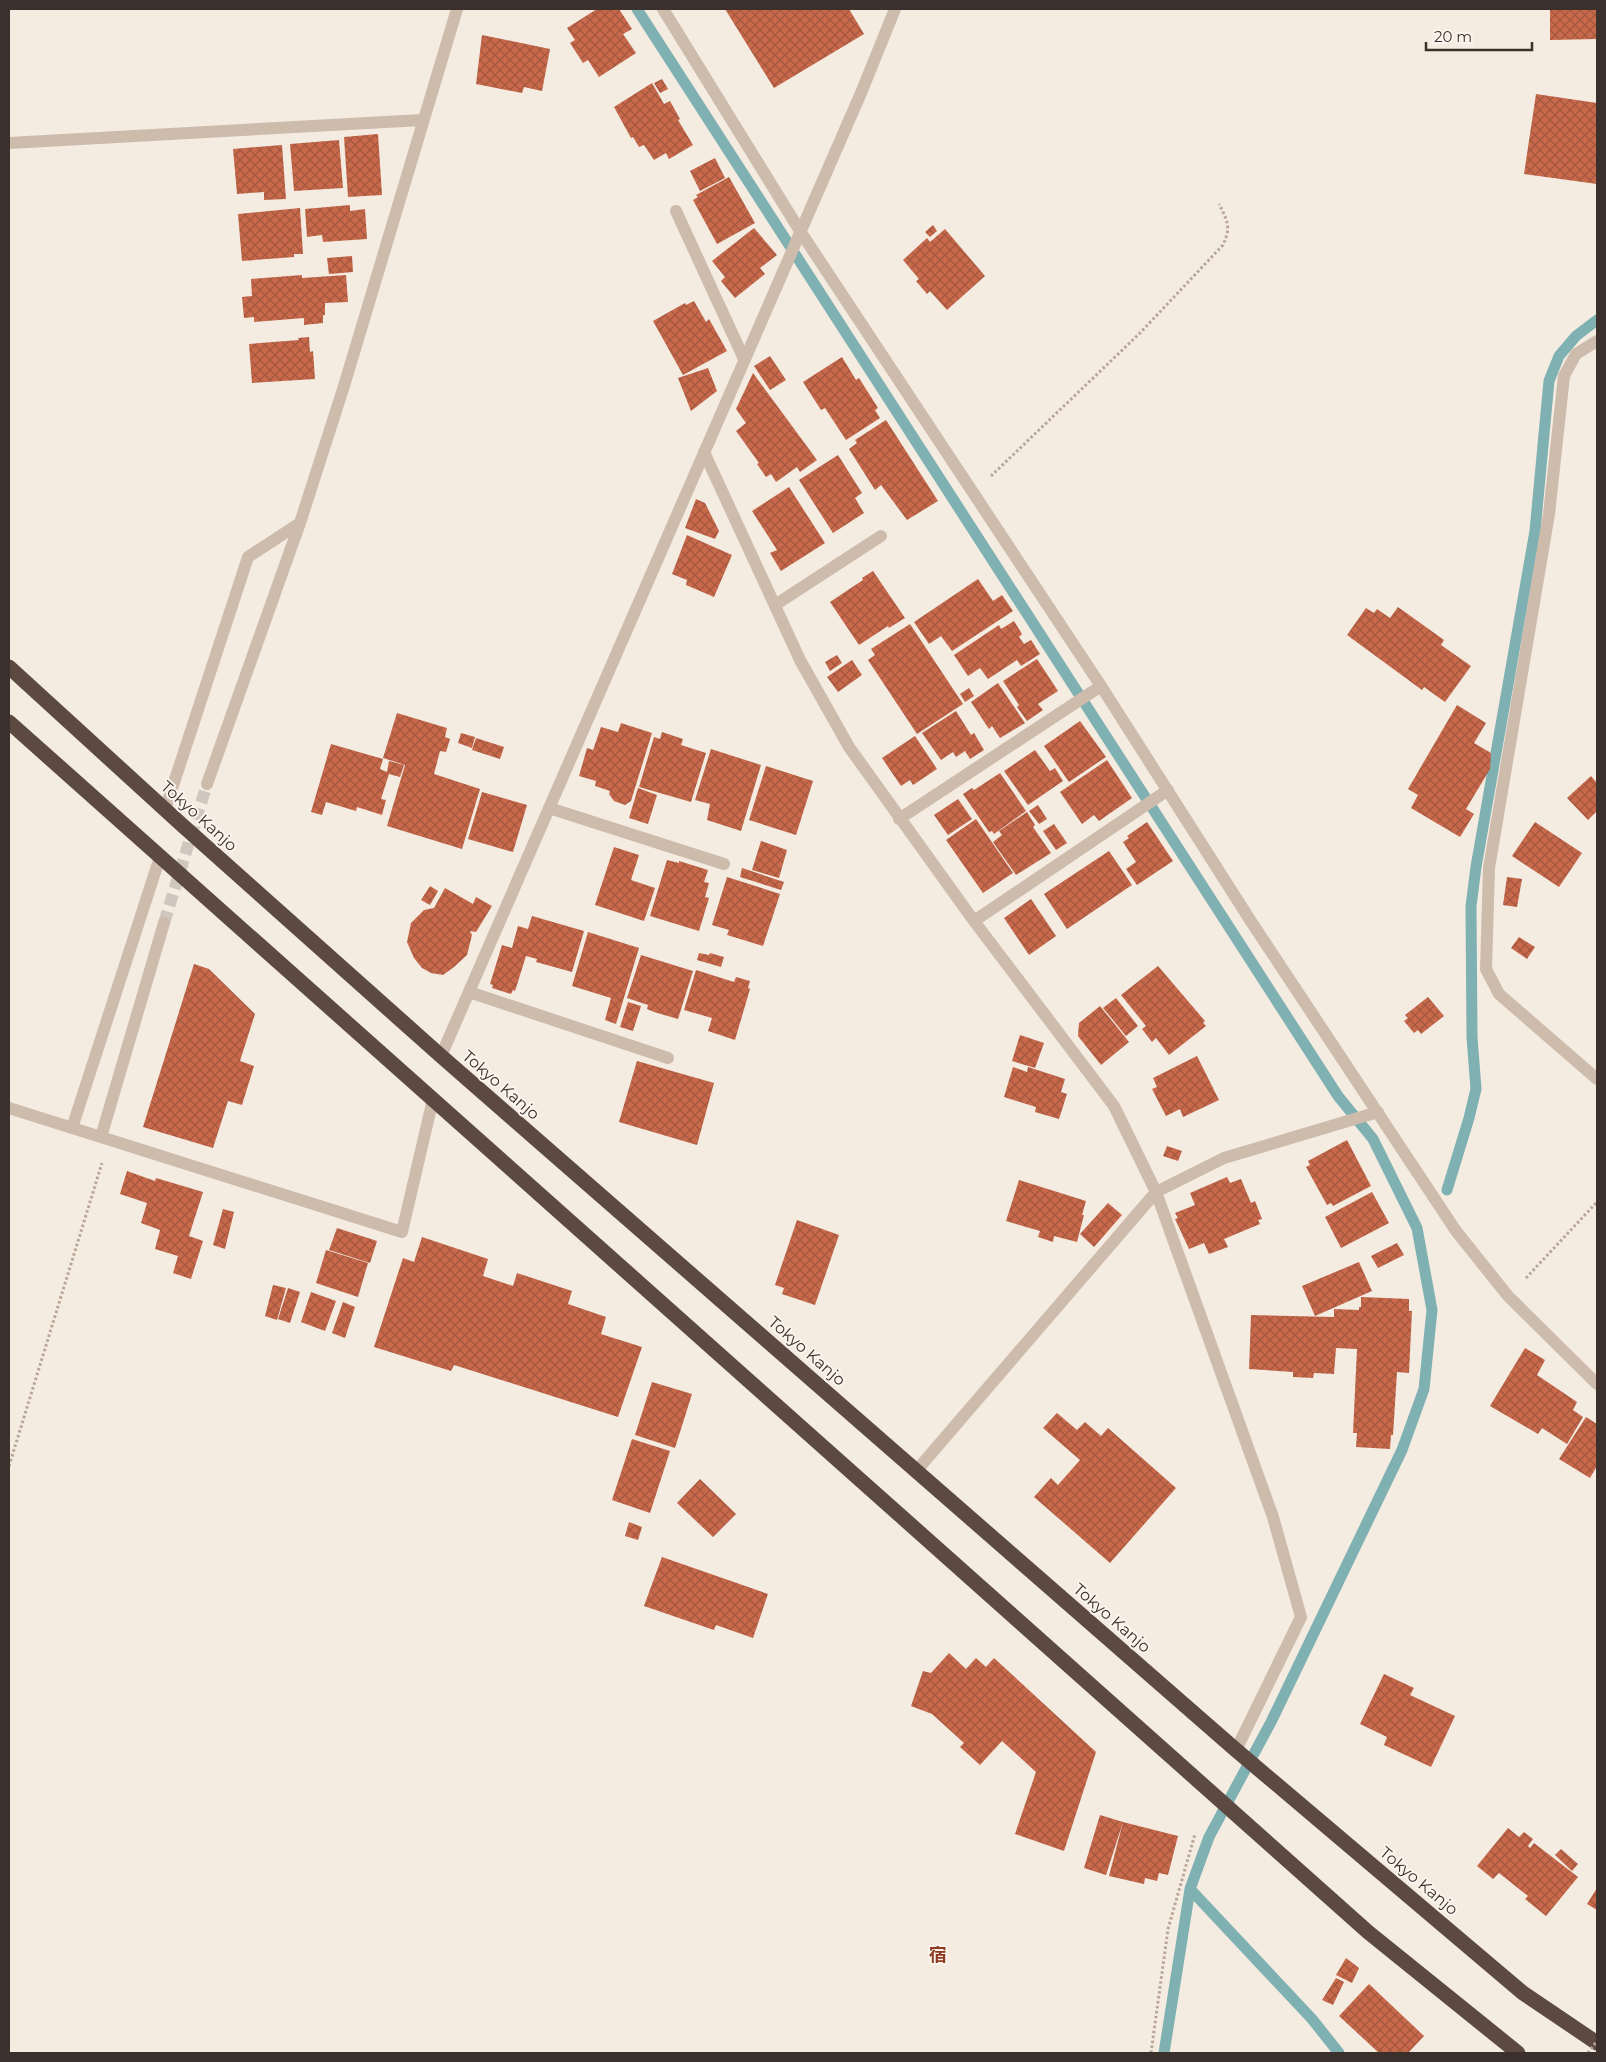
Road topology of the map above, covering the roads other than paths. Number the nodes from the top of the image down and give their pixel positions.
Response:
1 (457, 9) edge
2 (663, 9) edge
3 (895, 9) edge
4 (422, 120) junction
5 (9, 143) edge
6 (676, 211) dead end
7 (800, 231) junction
8 (1597, 341) edge
9 (744, 359) junction
10 (704, 452) junction
11 (300, 522) junction
12 (881, 536) dead end
13 (775, 605) junction
14 (9, 667) edge
15 (1101, 686) junction
16 (9, 722) edge
17 (207, 784) tunnel mouth
18 (1168, 790) junction
19 (549, 808) junction
20 (165, 810) junction
21 (899, 819) junction
22 (160, 857) junction
23 (724, 864) dead end
24 (974, 921) junction
25 (164, 923) tunnel mouth
26 (469, 992) junction
27 (441, 1056) junction
28 (668, 1058) dead end
29 (1597, 1079) edge
30 (433, 1099) junction
31 (9, 1108) edge
32 (1378, 1112) junction
33 (72, 1128) junction
34 (105, 1138) junction
35 (1156, 1192) junction
36 (1597, 1384) edge
37 (917, 1470) junction
38 (1236, 1750) junction
39 (1597, 2042) edge
40 (1518, 2053) edge

1 - 4 street
2 - 7 street
3 - 7 street
4 - 5 street
4 - 11 street
6 - 9 street
7 - 9 street
7 - 15 street
8 - 29 street
9 - 10 street
10 - 13 street
10 - 19 street
11 - 17 street
11 - 20 street
12 - 13 street
13 - 21 street
14 - 20 highway, Tokyo Kanjo
15 - 18 street
15 - 21 street
16 - 22 highway
18 - 24 street
18 - 32 street
19 - 23 street
19 - 26 street
20 - 27 highway, Tokyo Kanjo
21 - 24 street
22 - 30 highway
22 - 33 street
24 - 35 street
25 - 34 street
26 - 27 street
26 - 28 street
27 - 37 highway, Tokyo Kanjo
30 - 34 street
30 - 40 highway
31 - 33 street
32 - 35 street
32 - 36 street
33 - 34 street
35 - 37 street
35 - 38 street
37 - 38 highway, Tokyo Kanjo
38 - 39 highway, Tokyo Kanjo

